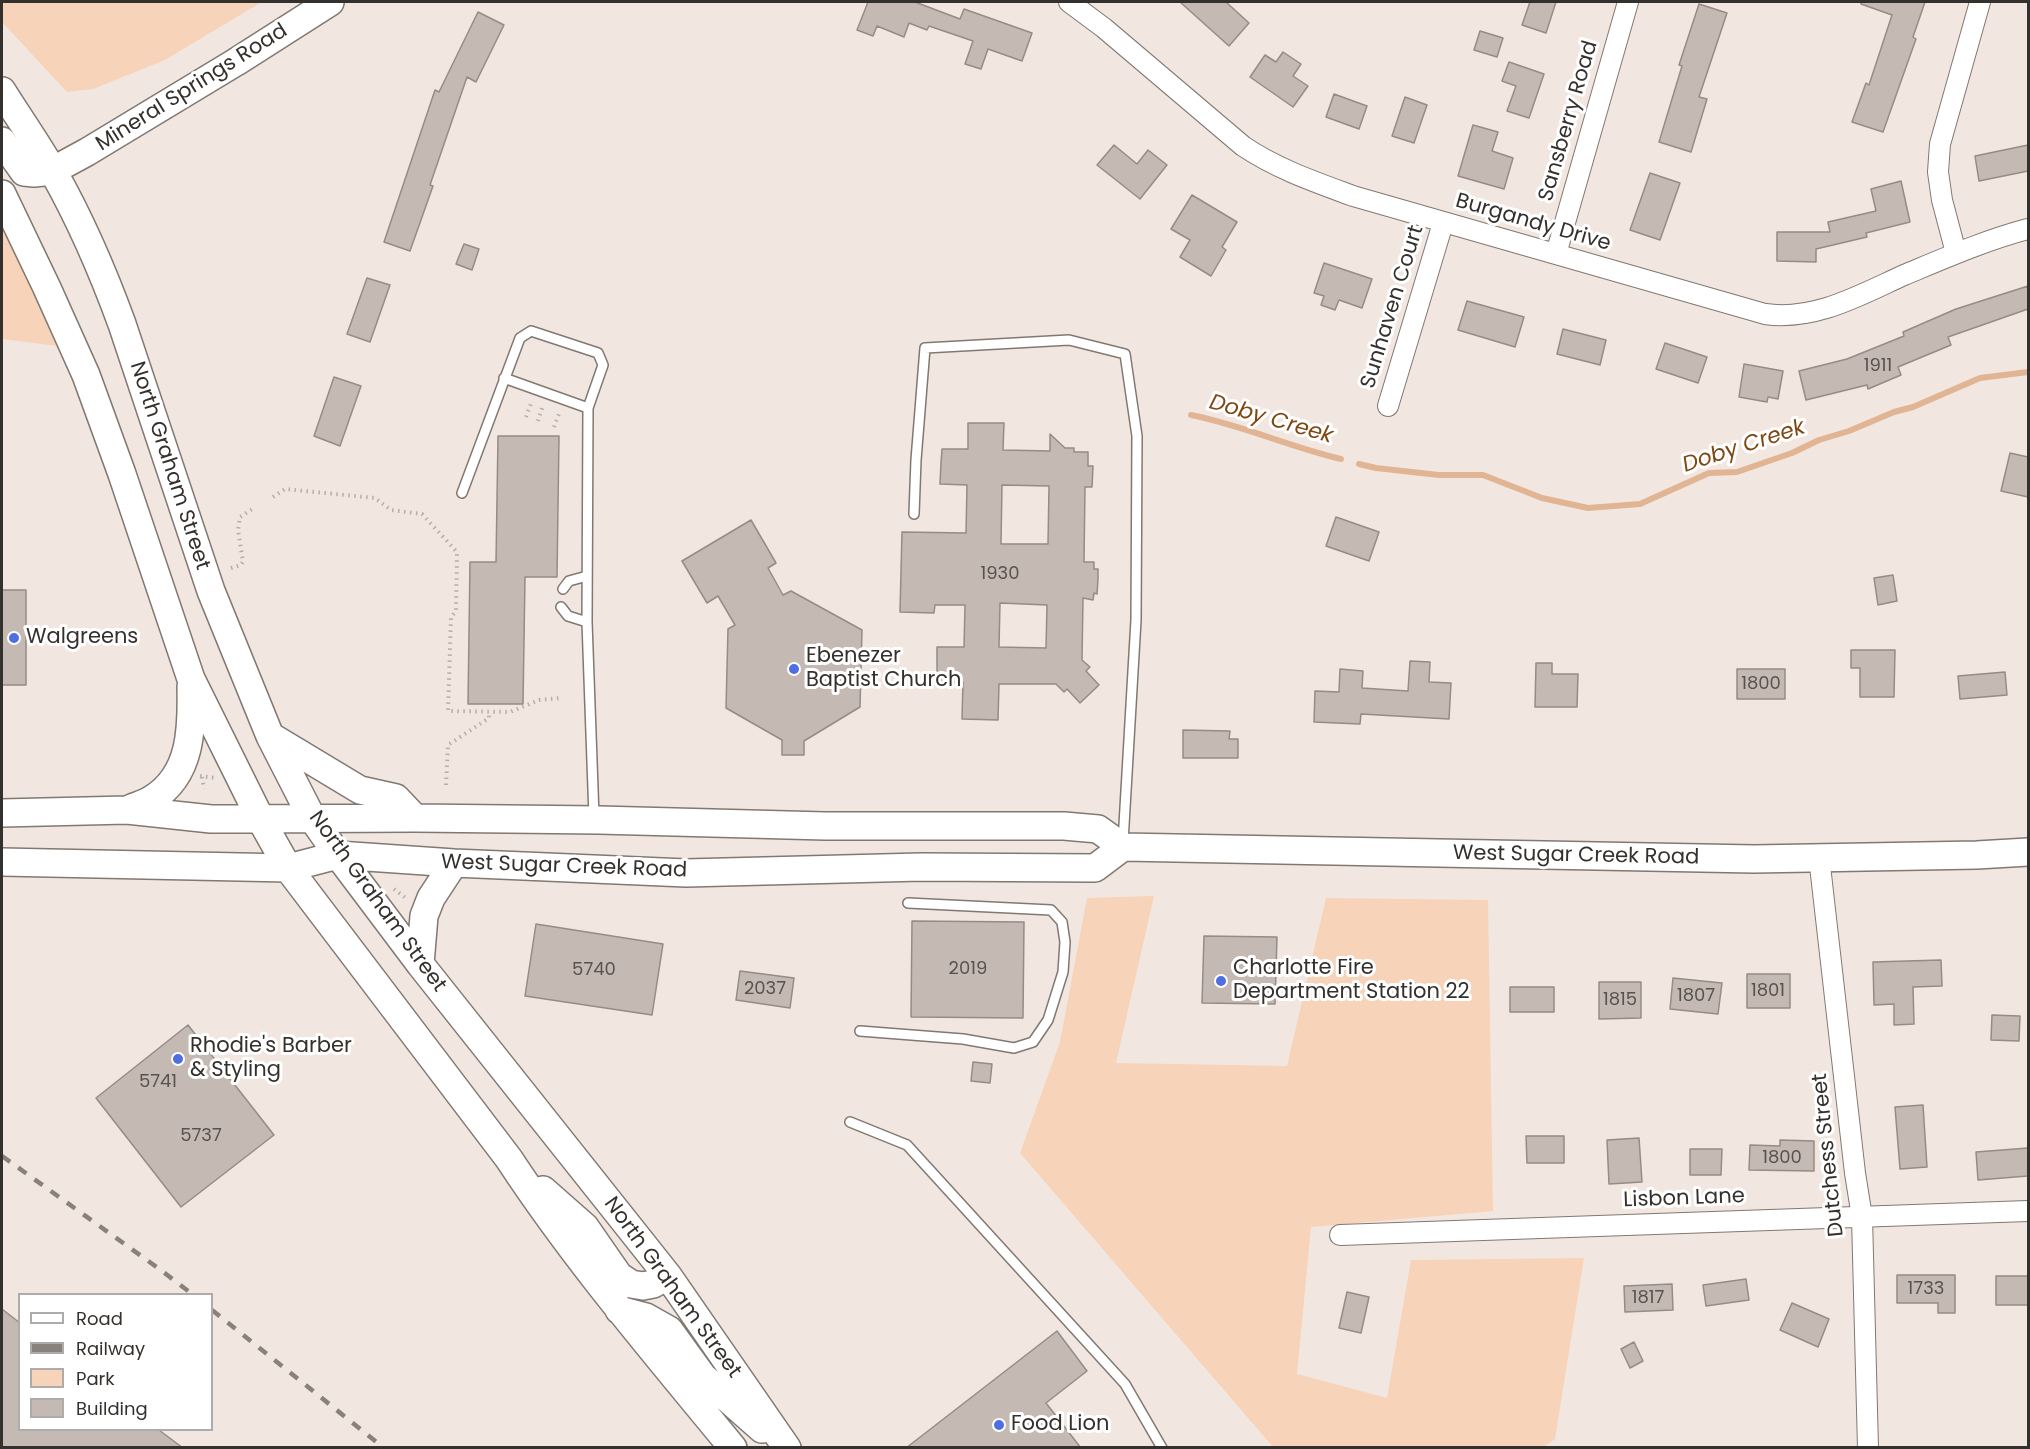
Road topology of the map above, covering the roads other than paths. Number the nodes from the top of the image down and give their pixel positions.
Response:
1 (330, 2) edge
2 (1069, 2) edge
3 (1628, 2) edge
4 (1980, 2) edge
5 (2, 91) edge
6 (2, 141) edge
7 (52, 171) junction
8 (2, 194) edge
9 (1443, 223) junction
10 (2028, 229) edge
11 (1956, 253) junction
12 (1556, 254) junction
13 (504, 378) junction
14 (1388, 406) dead end
15 (588, 408) junction
16 (462, 493) dead end
17 (914, 514) dead end
18 (587, 576) junction
19 (563, 589) dead end
20 (561, 607) dead end
21 (587, 622) junction
22 (191, 679) junction
23 (270, 736) junction
24 (127, 810) junction
25 (2, 813) edge
26 (312, 818) junction
27 (415, 818) junction
28 (261, 820) junction
29 (594, 820) junction
30 (1064, 826) junction
31 (1122, 848) junction
32 (2028, 852) edge
33 (338, 855) junction
34 (1819, 858) junction
35 (2, 862) edge
36 (454, 863) junction
37 (921, 867) junction
38 (288, 868) junction
39 (908, 903) dead end
40 (420, 964) junction
41 (860, 1031) dead end
42 (850, 1122) dead end
43 (509, 1159) junction
44 (2028, 1211) edge
45 (1862, 1217) junction
46 (1340, 1235) dead end
47 (668, 1276) junction
48 (619, 1310) junction
49 (734, 1448) edge
50 (785, 1448) edge
51 (1162, 1448) edge
52 (1868, 1448) edge

1 - 7 main road, Mineral Springs Road
2 - 9 street, Burgandy Drive
3 - 12 street, Sansberry Road
4 - 11 street
5 - 7 main road, North Graham Street
6 - 7 main road
7 - 23 main road, North Graham Street
8 - 22 main road
9 - 12 street, Burgandy Drive
9 - 14 street, Sunhaven Court
10 - 11 street, Burgandy Drive
11 - 12 street, Burgandy Drive
13 - 15 lane
13 - 15 lane
13 - 16 lane
15 - 18 lane
17 - 31 lane
18 - 19 lane
18 - 21 lane
20 - 21 lane
21 - 29 lane
22 - 24 main road
22 - 28 main road
23 - 26 main road, North Graham Street
23 - 27 main road
24 - 25 main road
24 - 28 main road
26 - 27 main road
26 - 28 main road
26 - 33 main road, North Graham Street
27 - 29 main road
28 - 38 main road
29 - 30 main road
30 - 31 main road
30 - 37 main road
31 - 34 main road, West Sugar Creek Road
31 - 37 main road, West Sugar Creek Road
32 - 34 main road, West Sugar Creek Road
33 - 36 main road, West Sugar Creek Road
33 - 38 main road, West Sugar Creek Road
33 - 40 main road, North Graham Street
34 - 45 street, Dutchess Street
35 - 38 main road, West Sugar Creek Road
36 - 37 main road, West Sugar Creek Road
36 - 40 main road
38 - 43 main road
39 - 41 lane
40 - 47 main road, North Graham Street
42 - 51 lane
43 - 47 main road
43 - 48 main road
44 - 45 street, Lisbon Lane
45 - 46 street, Lisbon Lane
45 - 52 street, Dutchess Street
47 - 50 main road, North Graham Street
48 - 49 main road
48 - 50 main road

